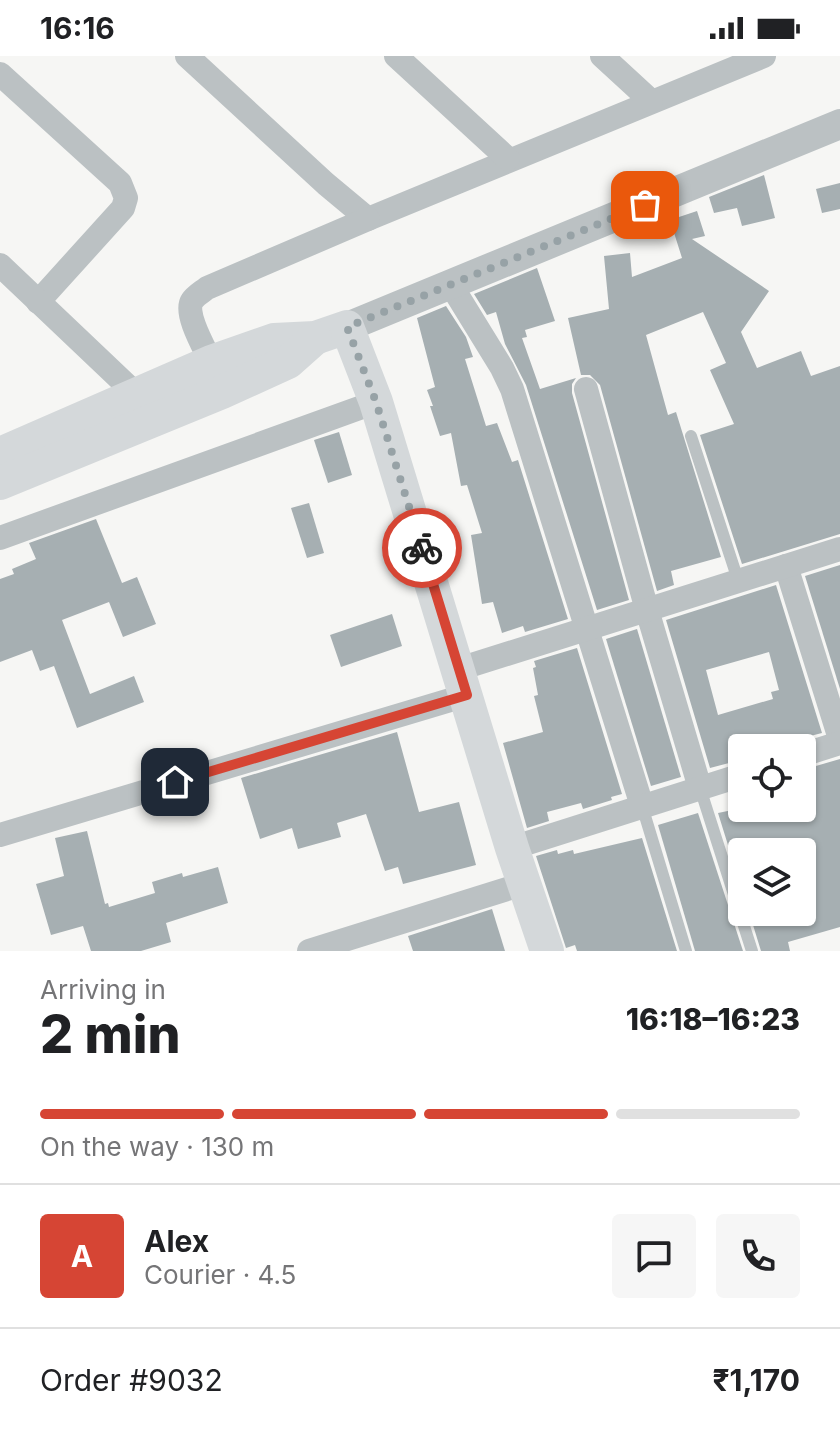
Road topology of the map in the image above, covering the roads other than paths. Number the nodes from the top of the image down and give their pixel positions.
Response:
1 (187, 56) edge
2 (396, 56) edge
3 (602, 56) edge
4 (764, 56) edge
5 (0, 74) edge
6 (651, 101) junction
7 (840, 124) edge
8 (508, 159) junction
9 (368, 219) junction
10 (0, 265) edge
11 (451, 285) junction
12 (38, 302) junction
13 (347, 327) junction
14 (315, 338) junction
15 (211, 362) junction
16 (586, 389) dead end
17 (138, 396) junction
18 (376, 402) junction
19 (691, 436) dead end
20 (0, 454) edge
21 (0, 483) edge
22 (0, 538) edge
23 (840, 549) edge
24 (786, 566) junction
25 (738, 580) junction
26 (647, 610) junction
27 (587, 629) junction
28 (463, 682) junction
29 (840, 741) edge
30 (816, 750) edge
31 (728, 779) edge
32 (700, 788) junction
33 (642, 806) junction
34 (0, 835) edge
35 (512, 848) junction
36 (523, 884) junction
37 (309, 951) edge
38 (547, 951) edge
39 (686, 951) edge
40 (752, 951) edge

1 - 9 street
2 - 8 street
3 - 6 street
4 - 6 street
5 - 12 street
6 - 8 street
7 - 11 street
8 - 9 street
9 - 15 street
10 - 12 street
11 - 13 street
11 - 27 street
12 - 17 street
13 - 14 main road
13 - 18 main road
14 - 15 main road
14 - 21 main road
15 - 17 main road
16 - 26 street
17 - 20 main road
18 - 22 street
18 - 28 main road
19 - 25 lane
23 - 24 street
24 - 25 street
24 - 29 street
25 - 26 street
26 - 27 street
26 - 32 street
27 - 28 street
27 - 33 street
28 - 34 street
28 - 35 main road
29 - 30 street
31 - 32 street
32 - 33 street
32 - 40 lane
33 - 35 street
33 - 39 lane
35 - 36 main road
36 - 37 street
36 - 38 main road

